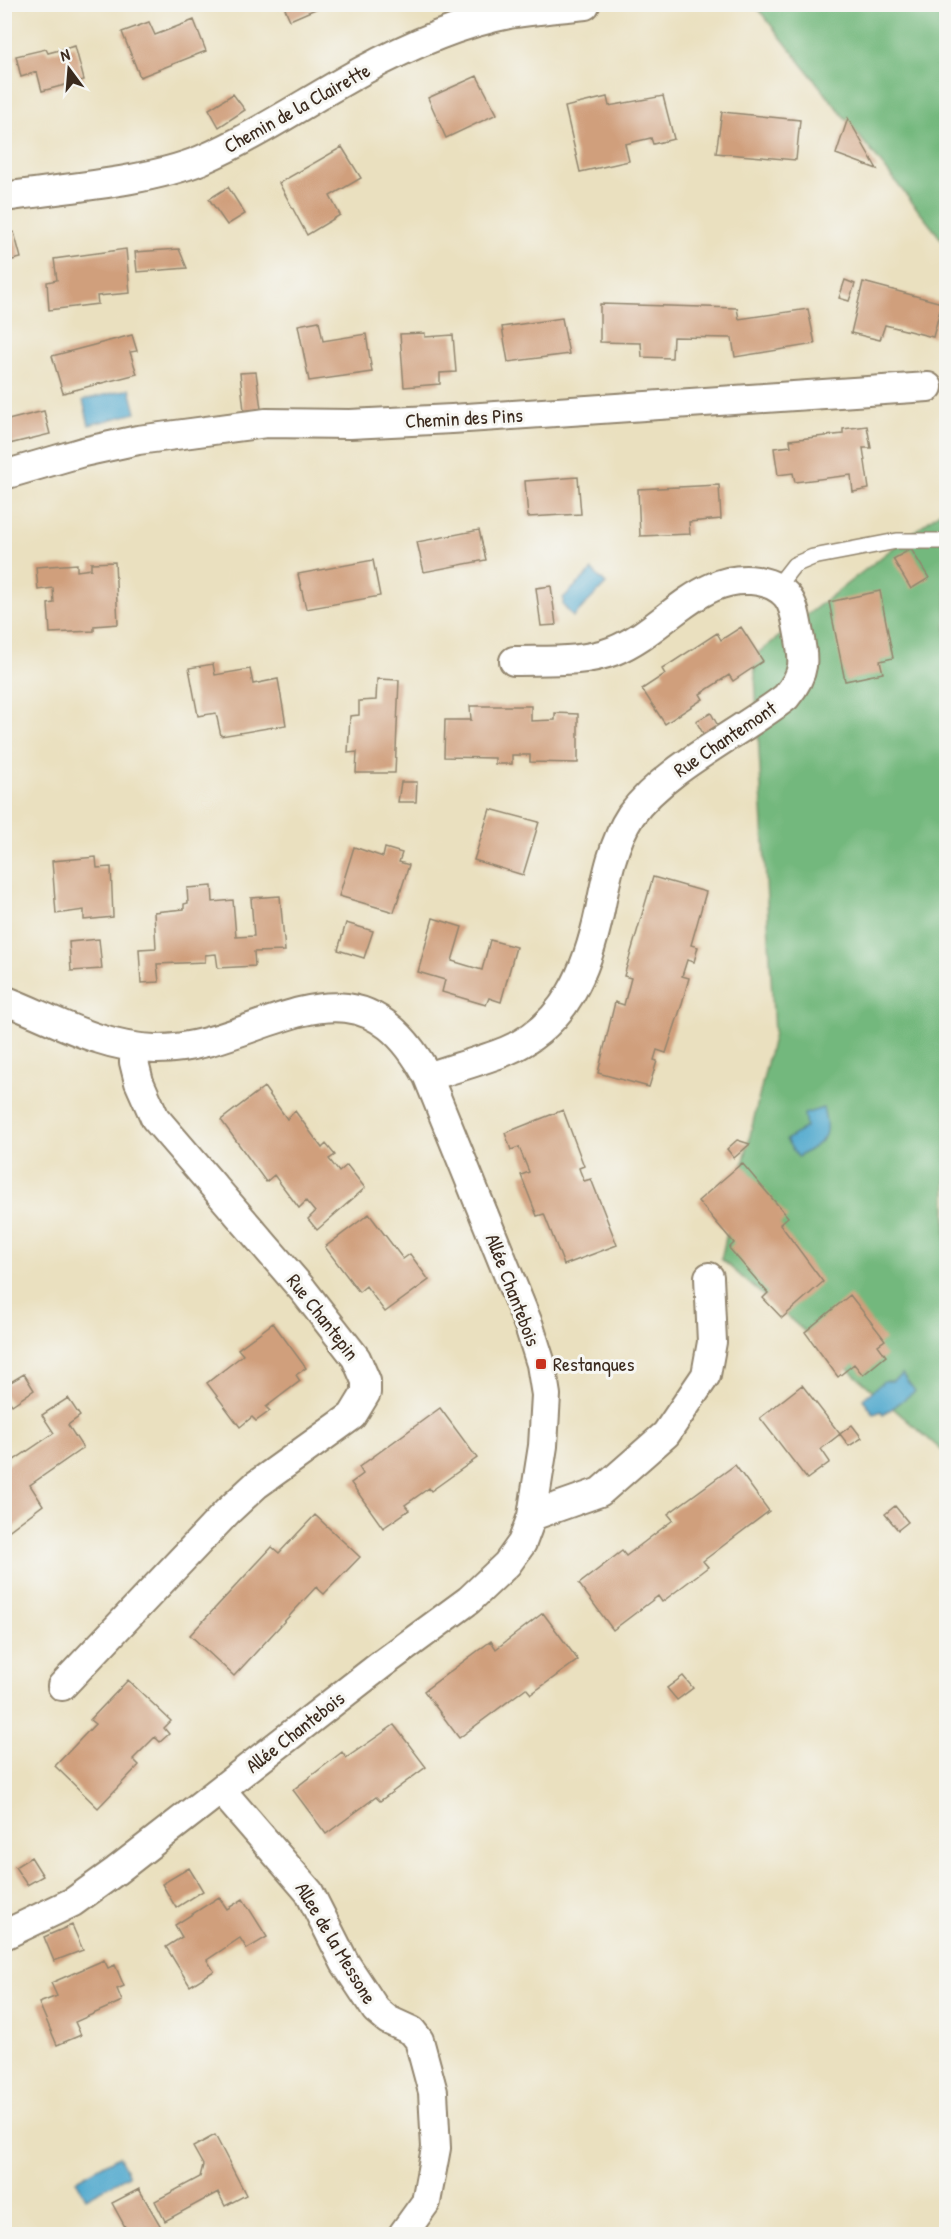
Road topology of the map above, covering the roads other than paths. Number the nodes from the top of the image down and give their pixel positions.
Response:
1 (585, 5) edge
2 (4, 197) edge
3 (928, 387) dead end
4 (4, 475) edge
5 (946, 541) edge
6 (776, 588) junction
7 (513, 661) dead end
8 (4, 1000) edge
9 (134, 1047) junction
10 (428, 1077) junction
11 (709, 1277) dead end
12 (532, 1516) junction
13 (62, 1686) dead end
14 (221, 1790) junction
15 (4, 1935) edge
16 (403, 2235) edge

1 - 2 street, Chemin de la Clairette
3 - 4 street, Chemin des Pins
5 - 6 lane
6 - 7 street
6 - 10 street, Rue Chantemont
8 - 9 street, Allée Chantebois
9 - 10 street, Allée Chantebois
9 - 13 street, Rue Chantepin
10 - 12 street, Allée Chantebois
11 - 12 street
12 - 14 street, Allée Chantebois
14 - 15 street, Allée Chantebois
14 - 16 street, Allee de la Messone

